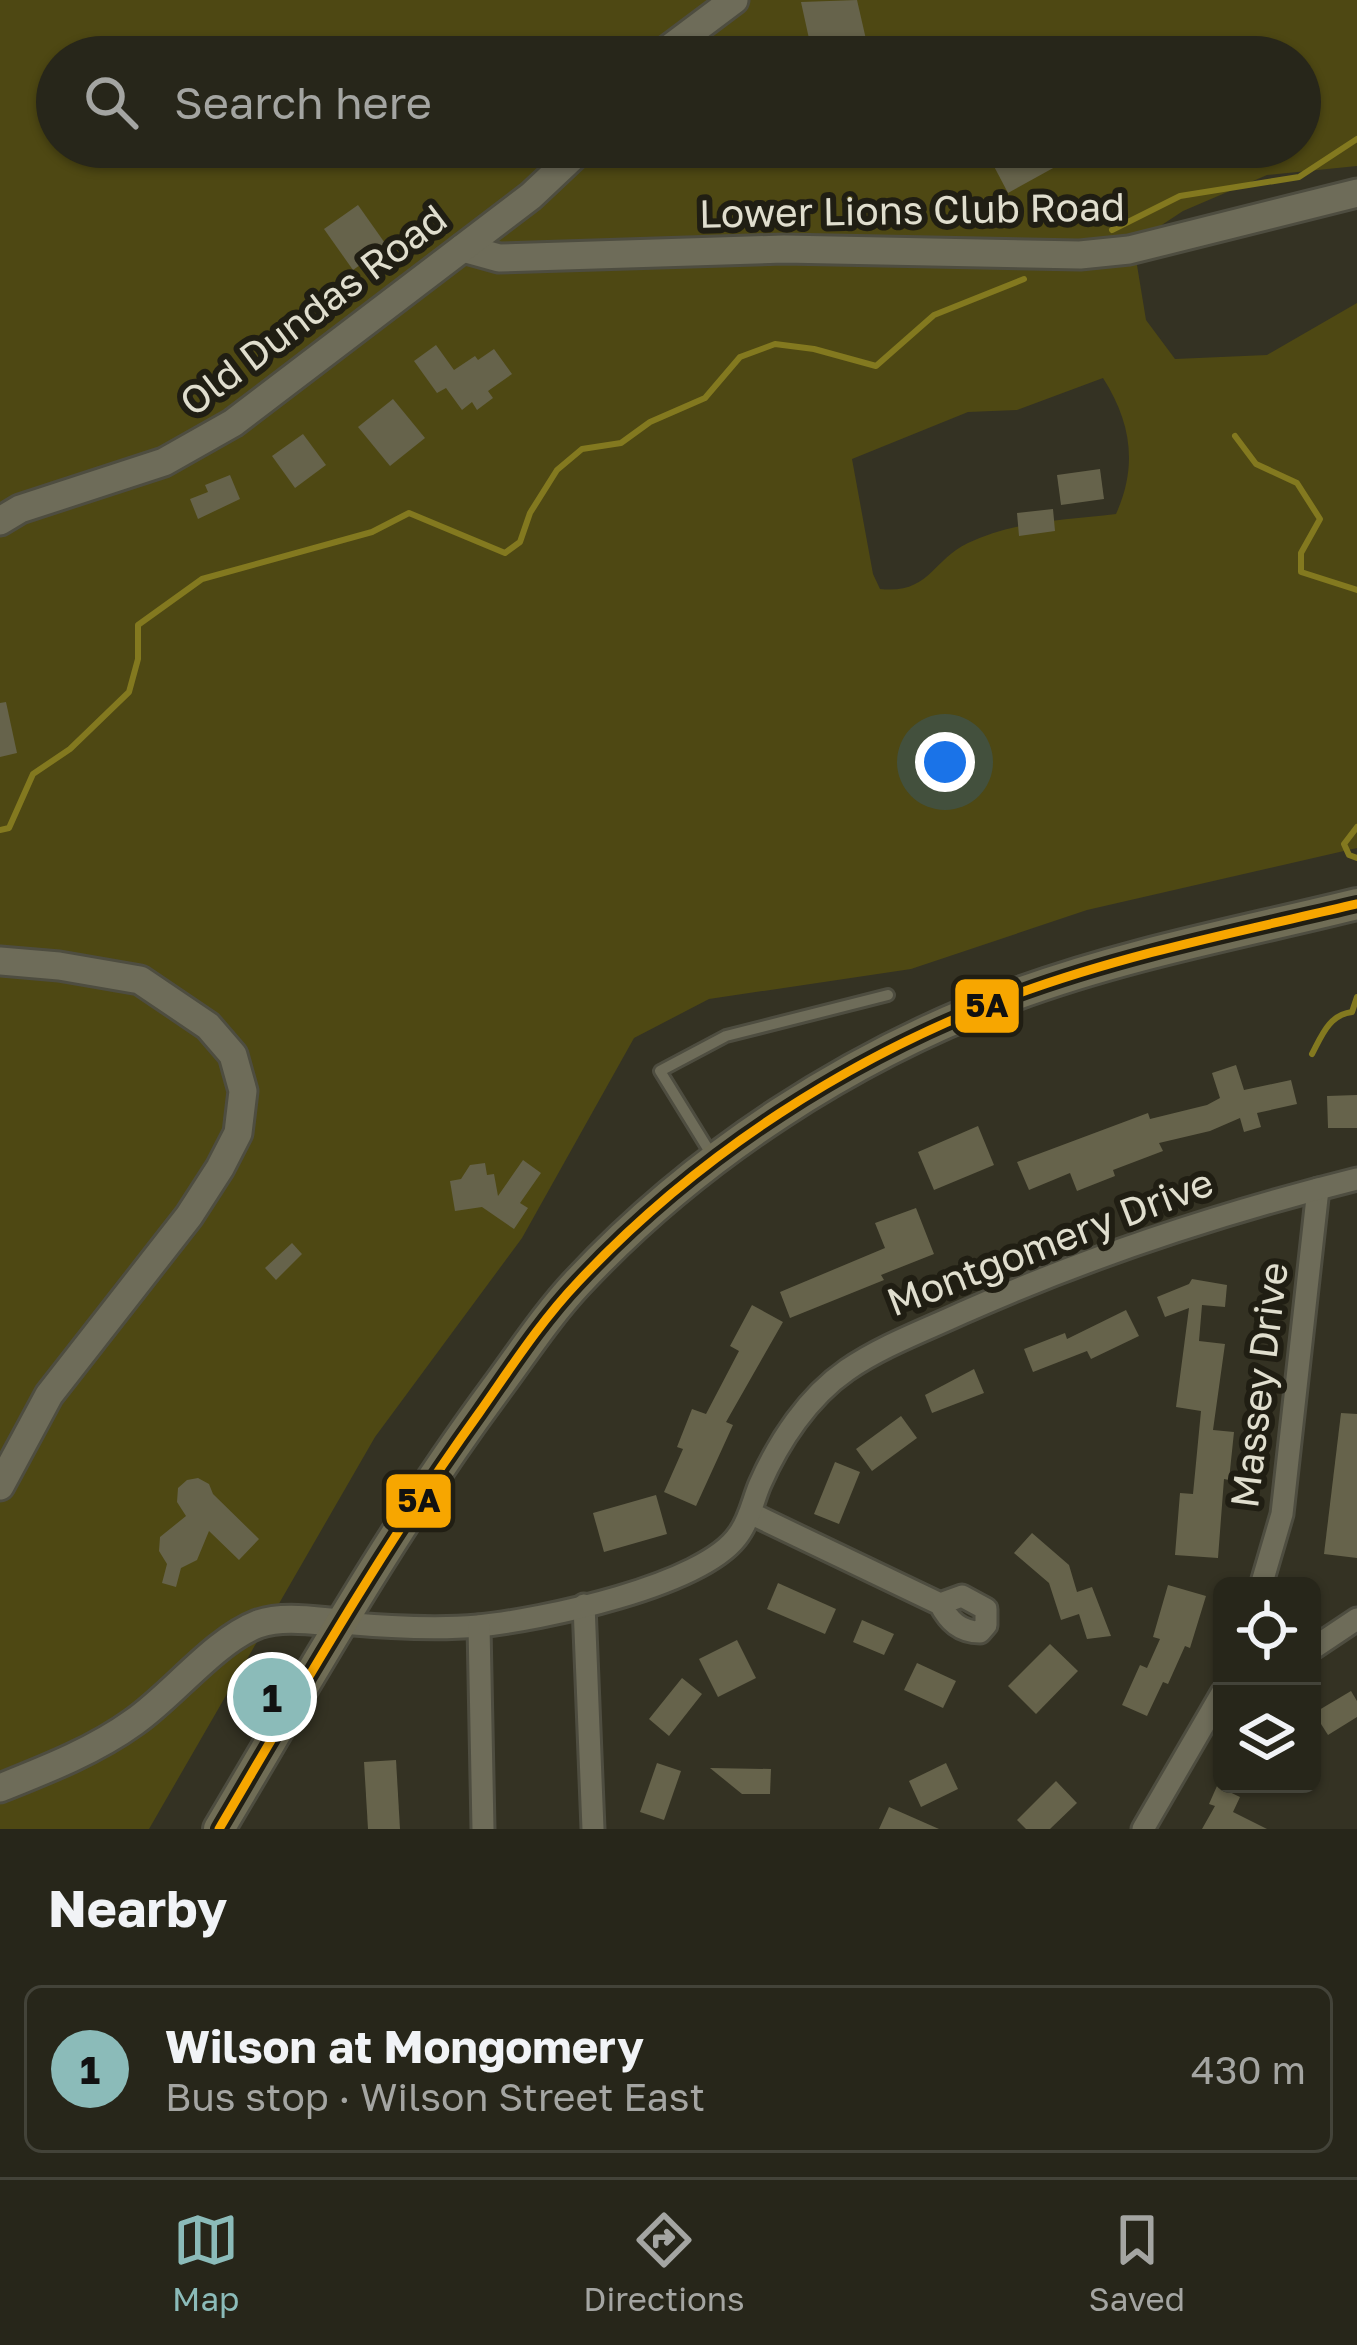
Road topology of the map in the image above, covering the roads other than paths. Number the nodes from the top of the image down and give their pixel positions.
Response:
1 (734, 0) edge
2 (686, 36) edge
3 (561, 168) edge
4 (1357, 193) edge
5 (463, 248) junction
6 (0, 521) edge
7 (1357, 904) edge
8 (0, 962) edge
9 (888, 995) dead end
10 (715, 1160) junction
11 (1357, 1179) edge
12 (1318, 1189) junction
13 (0, 1486) edge
14 (750, 1513) junction
15 (1264, 1577) edge
16 (940, 1604) dead end
17 (584, 1605) junction
18 (1357, 1619) edge
19 (342, 1623) junction
20 (479, 1626) junction
21 (1321, 1643) edge
22 (1213, 1708) edge
23 (0, 1788) edge
24 (219, 1829) edge
25 (482, 1829) edge
26 (593, 1829) edge
27 (1143, 1829) edge

1 - 2 street
3 - 5 street, Old Dundas Road
4 - 5 street, Lower Lions Club Road
5 - 6 street, Old Dundas Road
7 - 10 main road
8 - 13 street
9 - 10 lane
10 - 19 main road
11 - 12 street, Montgomery Drive
12 - 14 street, Montgomery Drive
12 - 15 street, Massey Drive
14 - 16 street
14 - 17 street, Montgomery Drive
17 - 20 street, Montgomery Drive
17 - 26 street
18 - 21 street
19 - 20 street, Montgomery Drive
19 - 23 street, Montgomery Drive
19 - 24 main road
20 - 25 street
22 - 27 street

